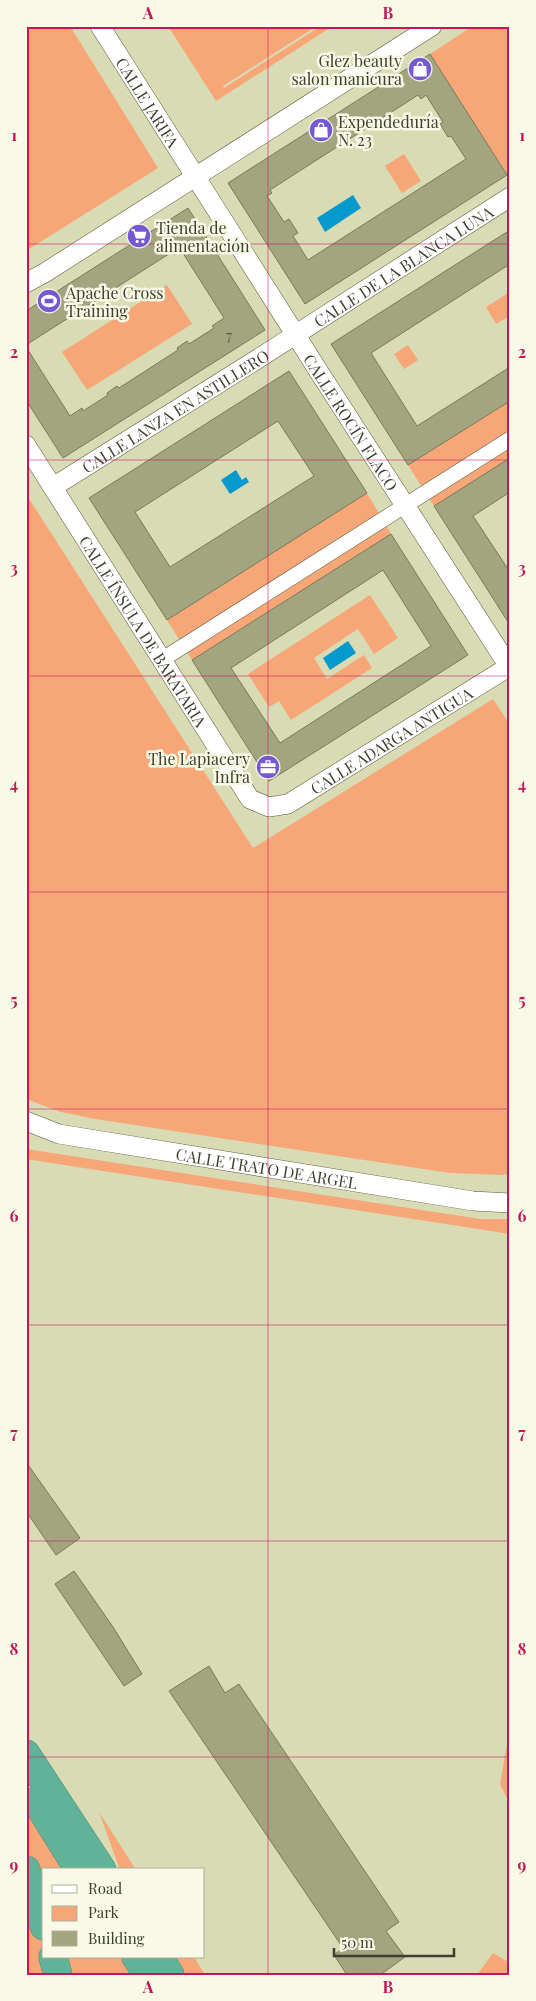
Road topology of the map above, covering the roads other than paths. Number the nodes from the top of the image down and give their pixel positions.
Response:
1 (100, 26) edge
2 (432, 26) edge
3 (196, 177) junction
4 (510, 197) edge
5 (26, 283) edge
6 (296, 334) junction
7 (510, 440) edge
8 (26, 444) edge
9 (53, 487) junction
10 (406, 505) junction
11 (163, 659) junction
12 (509, 667) edge
13 (269, 807) joint
14 (26, 1121) edge
15 (510, 1203) edge
16 (26, 1754) edge
17 (26, 1784) edge
18 (78, 1868) edge
19 (101, 1868) edge
20 (26, 1870) edge
21 (42, 1920) edge
22 (53, 1958) edge
23 (137, 1958) edge
24 (160, 1958) edge
25 (58, 1975) edge
26 (148, 1975) edge
27 (170, 1975) edge

1 - 3 street, CALLE JARIFA
2 - 3 street
3 - 5 street
3 - 6 street, CALLE ROCÍN FLACO
4 - 6 street, CALLE DE LA BLANCA LUNA
6 - 9 street, CALLE LANZA EN ASTILLERO
6 - 10 street, CALLE ROCÍN FLACO
7 - 10 street
8 - 9 street, CALLE ÍNSULA DE BARATARIA
9 - 11 street, CALLE ÍNSULA DE BARATARIA
10 - 11 street
10 - 12 street, CALLE ROCÍN FLACO
11 - 13 street, CALLE ÍNSULA DE BARATARIA
12 - 13 street, CALLE ADARGA ANTIGUA
14 - 15 street, CALLE TRATO DE ARGEL
16 - 19 highway
17 - 18 highway
20 - 21 highway
22 - 25 highway
23 - 26 highway
24 - 27 highway

